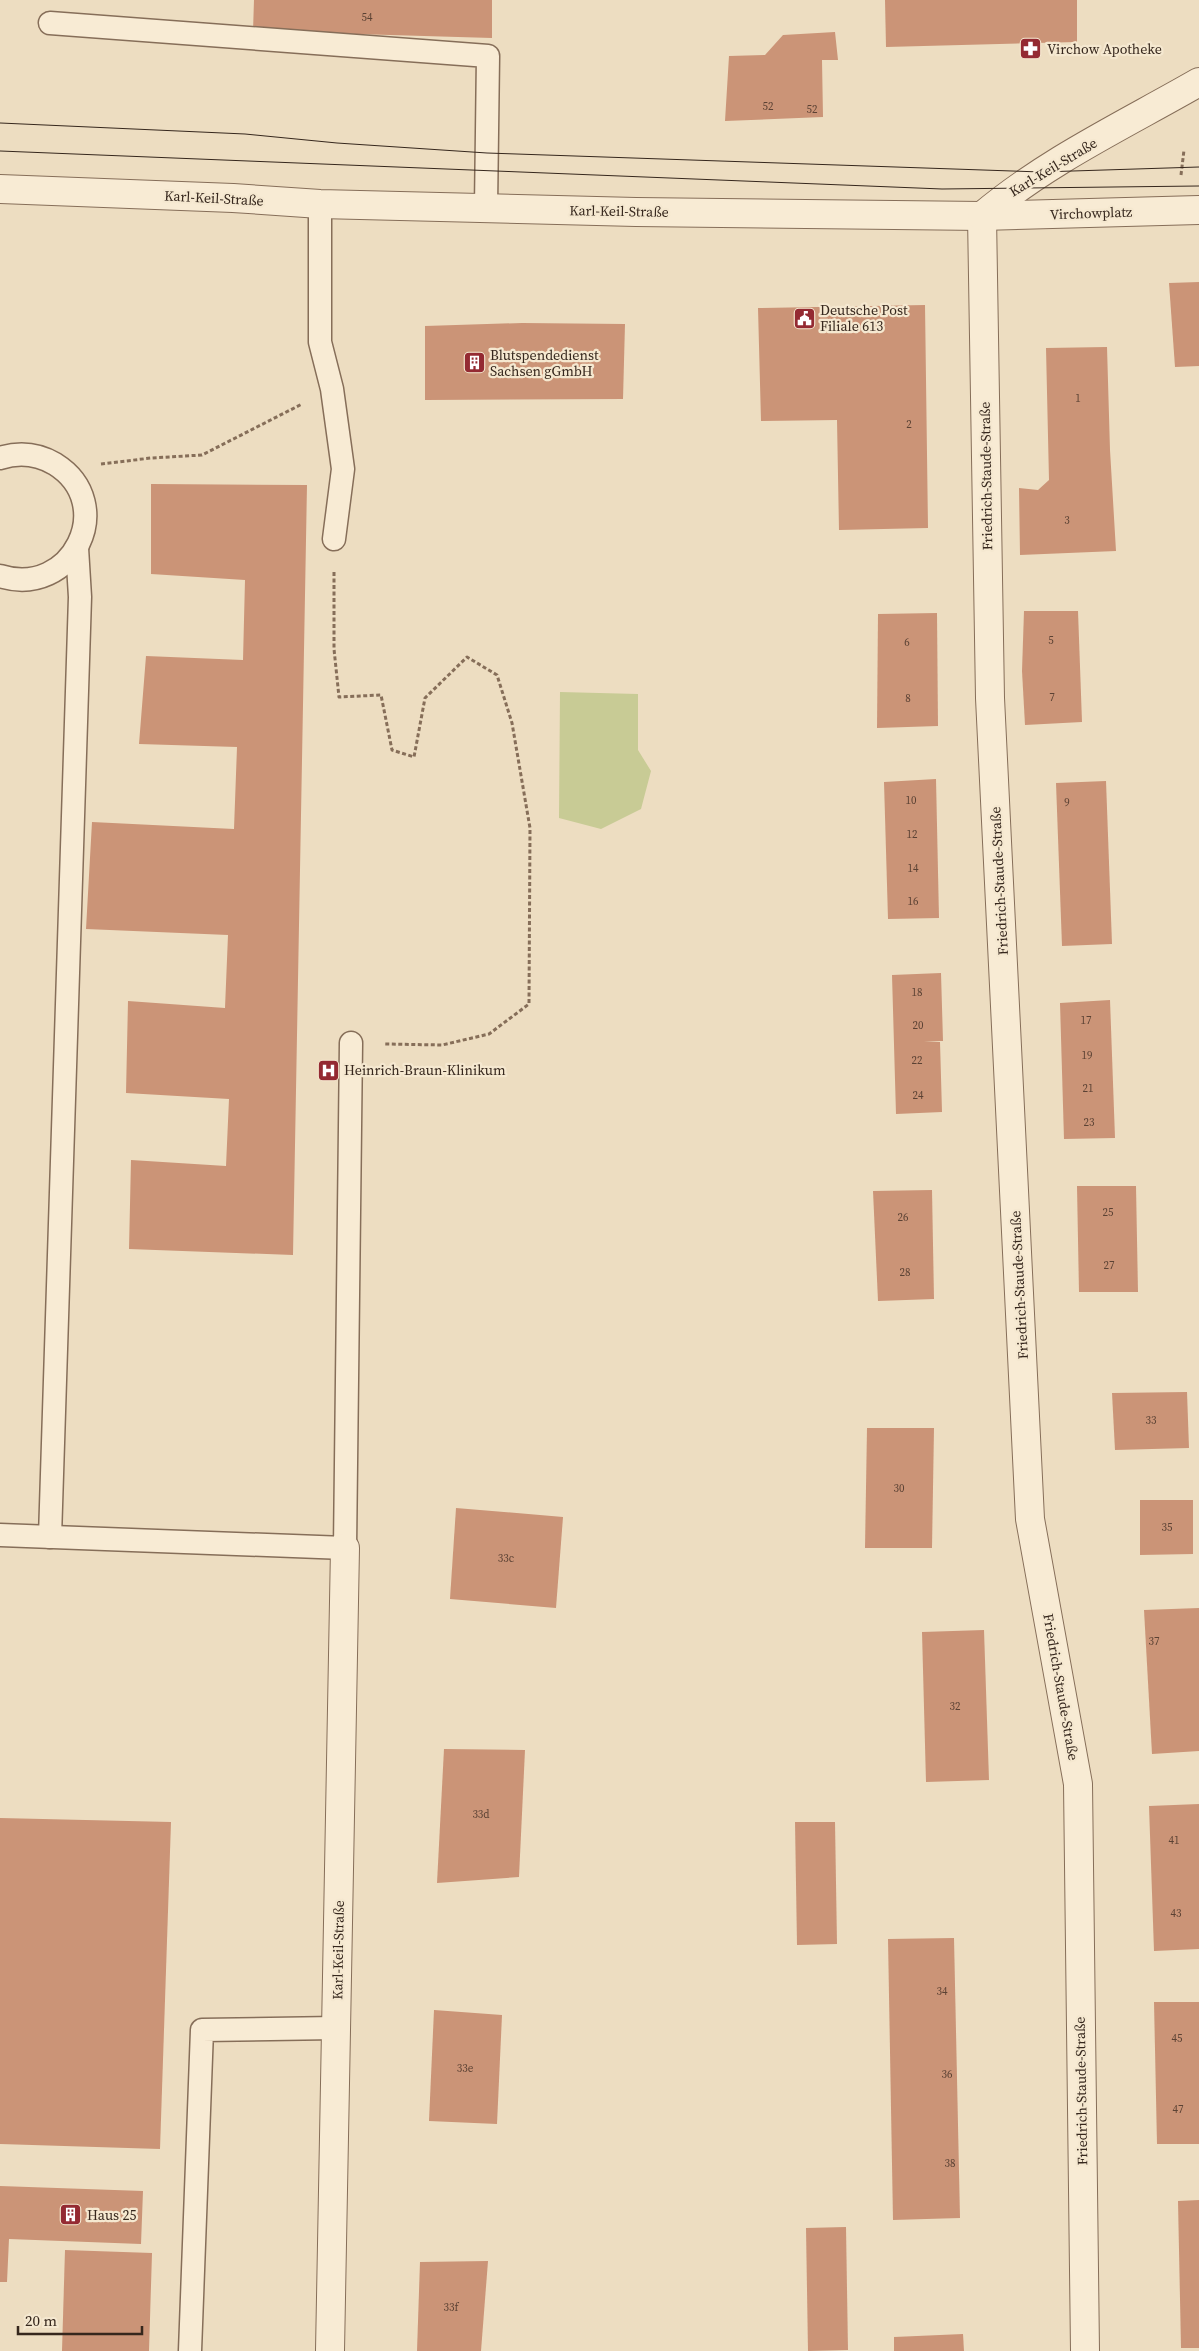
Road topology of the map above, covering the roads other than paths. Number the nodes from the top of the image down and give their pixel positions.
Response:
1 (50, 23) dead end
2 (1199, 82) edge
3 (0, 189) edge
4 (320, 204) junction
5 (486, 207) junction
6 (1199, 210) edge
7 (982, 216) junction
8 (0, 458) edge
9 (334, 539) road end
10 (77, 548) junction
11 (0, 576) edge
12 (352, 1043) road end
13 (0, 1535) edge
14 (50, 1536) junction
15 (345, 1548) junction
16 (336, 2028) junction
17 (190, 2351) edge
18 (330, 2351) edge
19 (1085, 2351) edge

1 - 5 lane
2 - 7 street, Karl-Keil-Straße
3 - 4 street, Karl-Keil-Straße
4 - 5 street, Karl-Keil-Straße
4 - 9 lane
5 - 7 street, Karl-Keil-Straße
6 - 7 street, Virchowplatz
7 - 19 street, Friedrich-Staude-Straße
8 - 10 lane
10 - 11 lane
10 - 14 lane
12 - 15 lane
13 - 14 lane
14 - 15 lane
15 - 16 street, Karl-Keil-Straße
16 - 17 lane
16 - 18 street, Karl-Keil-Straße

